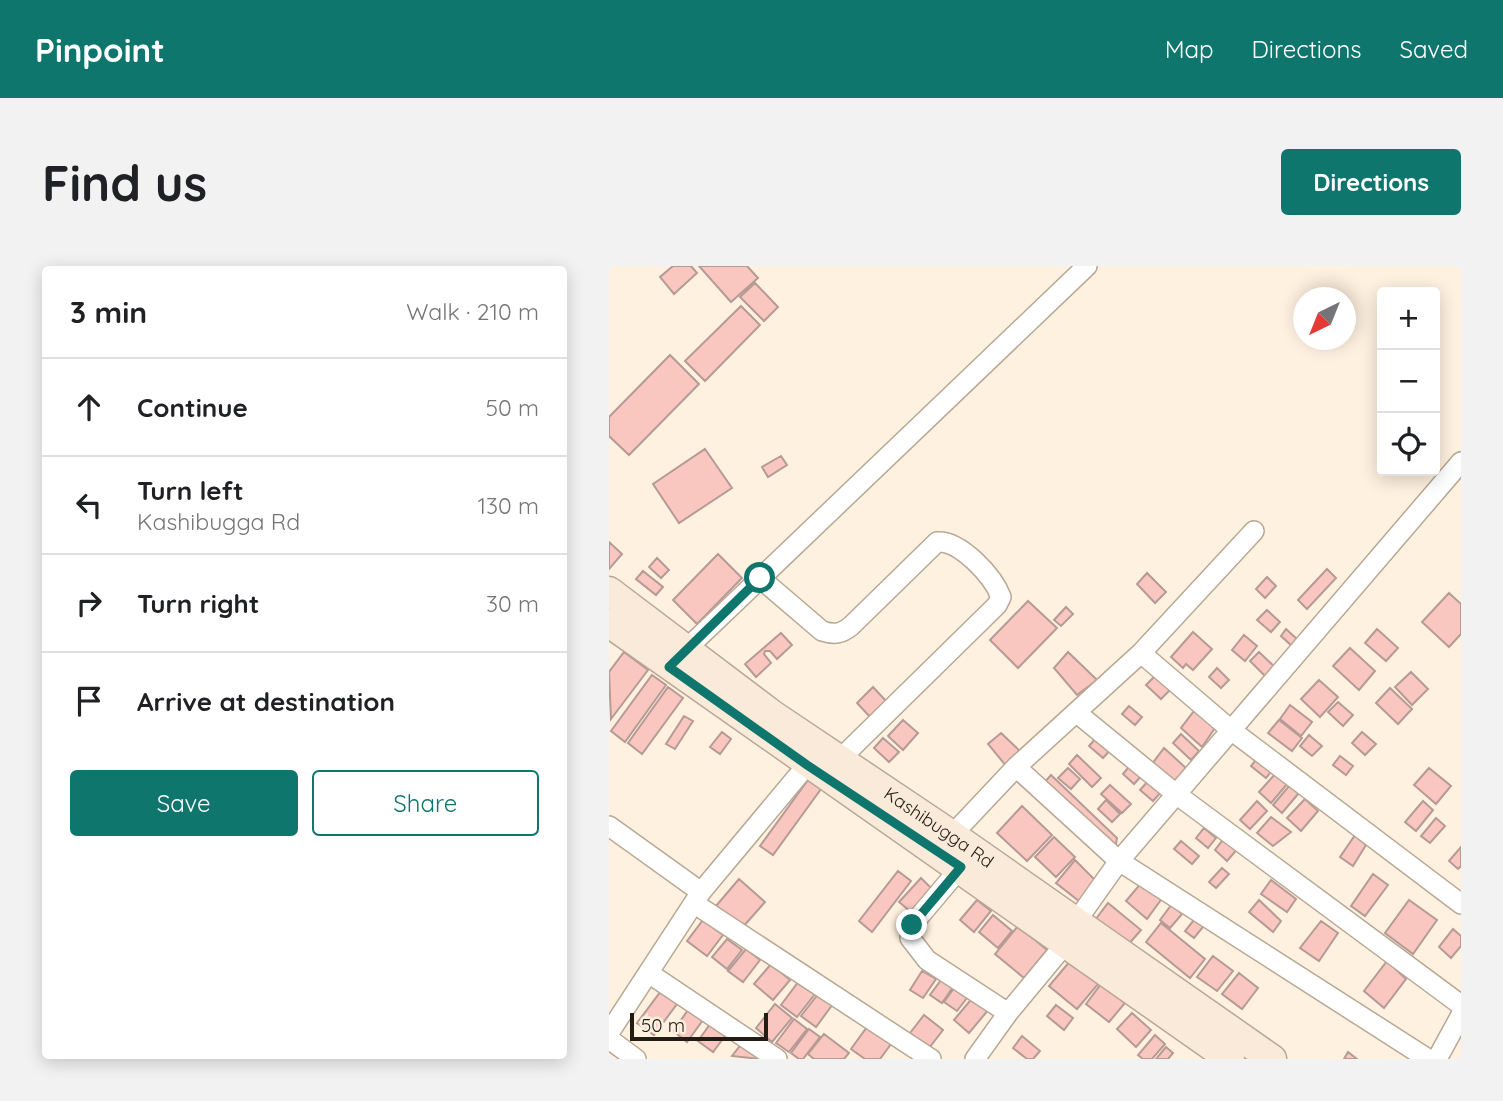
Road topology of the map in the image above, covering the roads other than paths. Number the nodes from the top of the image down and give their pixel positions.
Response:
1 (1087, 266) edge
2 (1461, 462) edge
3 (1254, 531) dead end
4 (760, 578) junction
5 (609, 591) edge
6 (609, 623) edge
7 (1142, 653) junction
8 (677, 658) junction
9 (1077, 713) junction
10 (1231, 730) junction
11 (840, 759) junction
12 (807, 765) junction
13 (1016, 767) junction
14 (1176, 794) junction
15 (609, 826) edge
16 (953, 835) junction
17 (1119, 861) junction
18 (961, 867) junction
19 (698, 898) junction
20 (1461, 904) edge
21 (1071, 933) junction
22 (650, 974) junction
23 (1461, 1005) edge
24 (1008, 1013) junction
25 (1461, 1015) edge
26 (609, 1033) edge
27 (609, 1039) edge
28 (983, 1056) edge
29 (636, 1059) edge
30 (777, 1059) edge
31 (931, 1059) edge
32 (1230, 1059) edge
33 (1272, 1059) edge
34 (1428, 1059) edge
35 (1437, 1059) edge

1 - 4 street
2 - 10 street
3 - 7 street
4 - 8 street
4 - 11 street
5 - 8 main road, Kashibugga Rd
6 - 8 main road, Kashibugga Rd
7 - 9 street
7 - 10 street
8 - 11 main road, Kashibugga Rd
8 - 12 main road, Kashibugga Rd
9 - 13 street
9 - 14 street
10 - 14 street
10 - 20 street
11 - 16 main road, Kashibugga Rd
12 - 18 main road, Kashibugga Rd
12 - 19 street
13 - 16 street
13 - 17 street
14 - 17 street
14 - 23 street
15 - 19 street
16 - 21 main road, Kashibugga Rd
17 - 21 street
17 - 34 street
18 - 21 main road, Kashibugga Rd
18 - 24 street
19 - 22 street
19 - 31 street
21 - 24 street
21 - 32 main road, Kashibugga Rd
21 - 33 main road, Kashibugga Rd
22 - 26 street
22 - 30 street
24 - 28 street
25 - 35 street
27 - 29 street

